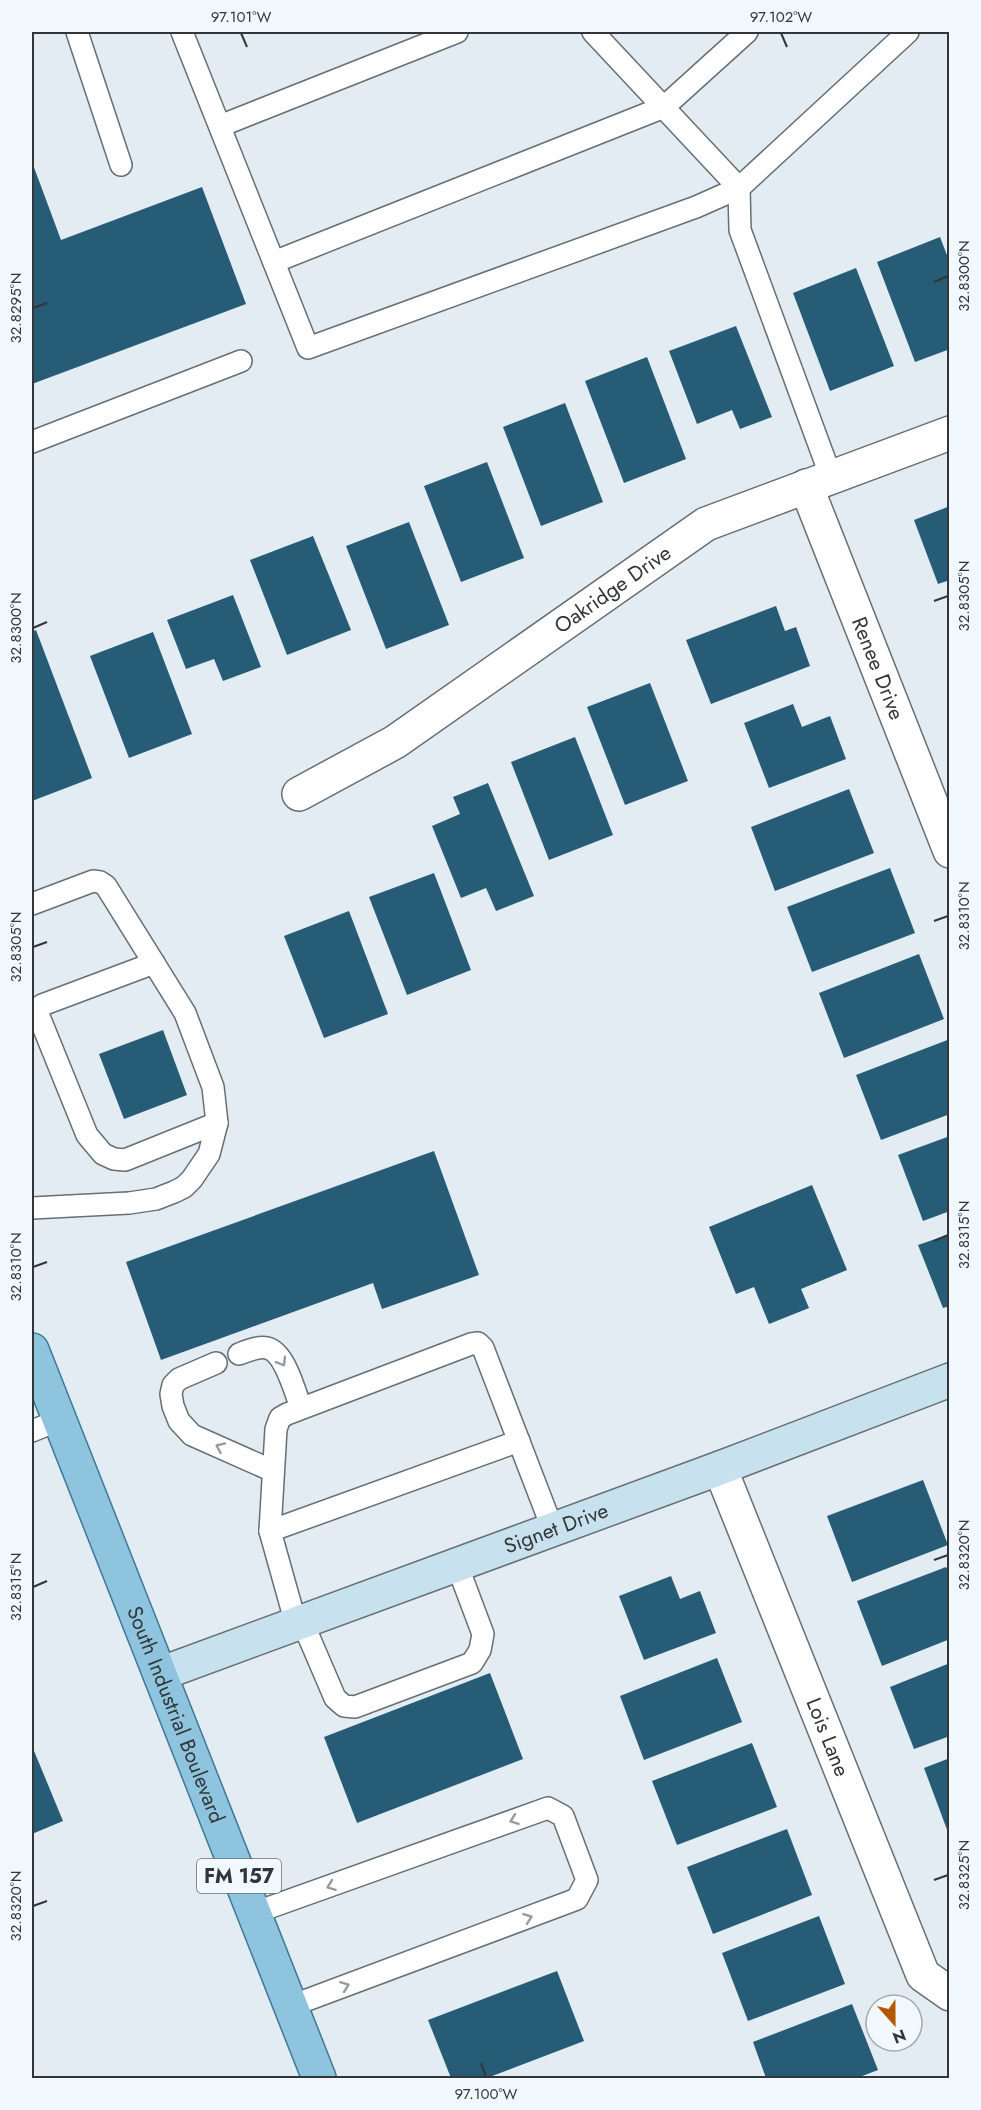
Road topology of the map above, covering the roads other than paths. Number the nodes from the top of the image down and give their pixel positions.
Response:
1 (77, 32) edge
2 (182, 32) edge
3 (458, 32) edge
4 (593, 32) edge
5 (747, 32) edge
6 (908, 32) edge
7 (664, 107) junction
8 (220, 126) junction
9 (121, 165) dead end
10 (739, 188) junction
11 (274, 262) junction
12 (241, 361) dead end
13 (950, 433) edge
14 (32, 442) edge
15 (819, 482) junction
16 (299, 794) dead end
17 (950, 851) edge
18 (32, 904) edge
19 (154, 963) junction
20 (217, 1123) junction
21 (32, 1208) edge
22 (32, 1350) edge
23 (239, 1354) dead end
24 (216, 1363) dead end
25 (950, 1380) edge
26 (301, 1408) junction
27 (45, 1425) edge
28 (519, 1441) junction
29 (720, 1468) junction
30 (273, 1471) junction
31 (553, 1530) junction
32 (270, 1531) junction
33 (457, 1564) junction
34 (299, 1623) junction
35 (160, 1674) junction
36 (254, 1913) junction
37 (950, 1994) edge
38 (291, 2006) junction
39 (319, 2079) edge

1 - 9 lane
2 - 8 lane
3 - 8 lane
4 - 7 lane
5 - 7 lane
6 - 10 lane
7 - 10 lane
7 - 11 lane
8 - 11 lane
10 - 11 lane
10 - 15 lane
12 - 14 lane
13 - 15 street, Oakridge Drive
15 - 16 street, Oakridge Drive
15 - 17 street, Renee Drive
18 - 19 lane
19 - 20 lane
19 - 20 lane
20 - 21 lane
22 - 27 main road, South Industrial Boulevard / FM 157
23 -> 26 lane
30 -> 24 lane
25 - 29 street, Signet Drive
26 - 28 lane
26 - 30 lane
27 - 35 main road, South Industrial Boulevard / FM 157
28 - 31 lane
28 - 32 lane
29 - 31 street, Signet Drive
29 - 37 street, Lois Lane
30 - 32 lane
31 - 33 street, Signet Drive
32 - 34 lane
33 - 34 street, Signet Drive
33 - 34 lane
34 - 35 street, Signet Drive
35 - 36 main road, South Industrial Boulevard / FM 157
36 - 38 main road, South Industrial Boulevard / FM 157
38 -> 36 lane
38 - 39 main road, South Industrial Boulevard / FM 157

